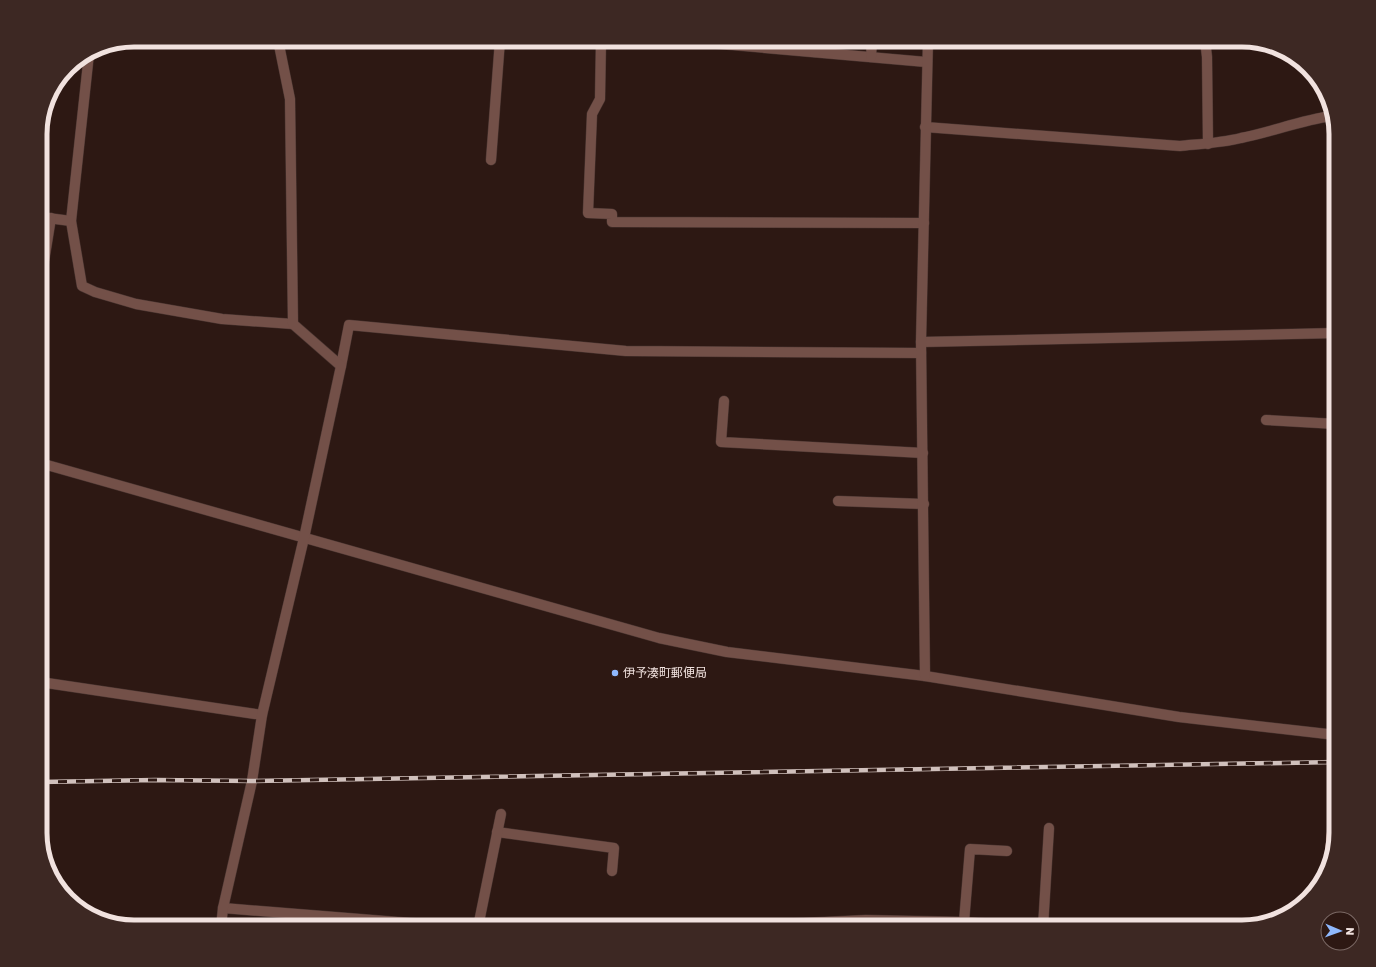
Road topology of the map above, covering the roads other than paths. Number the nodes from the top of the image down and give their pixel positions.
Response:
1 (279, 47) edge
2 (499, 47) edge
3 (601, 47) edge
4 (763, 47) edge
5 (815, 47) edge
6 (872, 47) edge
7 (927, 47) edge
8 (1206, 47) edge
9 (814, 52) junction
10 (871, 57) junction
11 (88, 61) edge
12 (926, 62) junction
13 (1327, 117) edge
14 (925, 127) junction
15 (1208, 144) junction
16 (491, 160) dead end
17 (47, 218) edge
18 (51, 218) junction
19 (71, 221) junction
20 (924, 223) junction
21 (47, 243) edge
22 (292, 324) junction
23 (1329, 333) edge
24 (922, 342) junction
25 (922, 353) junction
26 (341, 366) junction
27 (724, 401) dead end
28 (1266, 420) dead end
29 (1329, 424) edge
30 (923, 453) junction
31 (47, 469) edge
32 (838, 501) dead end
33 (924, 504) junction
34 (304, 538) junction
35 (925, 676) junction
36 (47, 683) edge
37 (262, 715) junction
38 (1329, 734) edge
39 (501, 814) dead end
40 (1049, 828) dead end
41 (498, 832) junction
42 (1007, 851) dead end
43 (612, 871) dead end
44 (223, 908) junction
45 (222, 920) edge
46 (373, 920) edge
47 (479, 920) edge
48 (964, 920) edge
49 (1044, 920) edge

1 - 22 street
2 - 16 street
3 - 20 street
4 - 9 street
5 - 9 street
6 - 10 street
7 - 12 street
8 - 15 street
9 - 10 street
10 - 12 street
11 - 19 street
12 - 14 street
13 - 15 street
14 - 15 street
14 - 20 street
17 - 18 street
18 - 19 street
18 - 21 street
19 - 22 street
20 - 24 street
22 - 26 street
23 - 24 street
24 - 25 street
25 - 26 street
25 - 30 street
26 - 34 street
27 - 30 street
28 - 29 street
30 - 33 street
31 - 34 street
32 - 33 street
33 - 35 street
34 - 35 street
34 - 37 street
35 - 38 street
36 - 37 street
37 - 44 street
39 - 41 street
40 - 49 street
41 - 43 street
41 - 47 street
42 - 48 street
44 - 45 street
44 - 46 street

